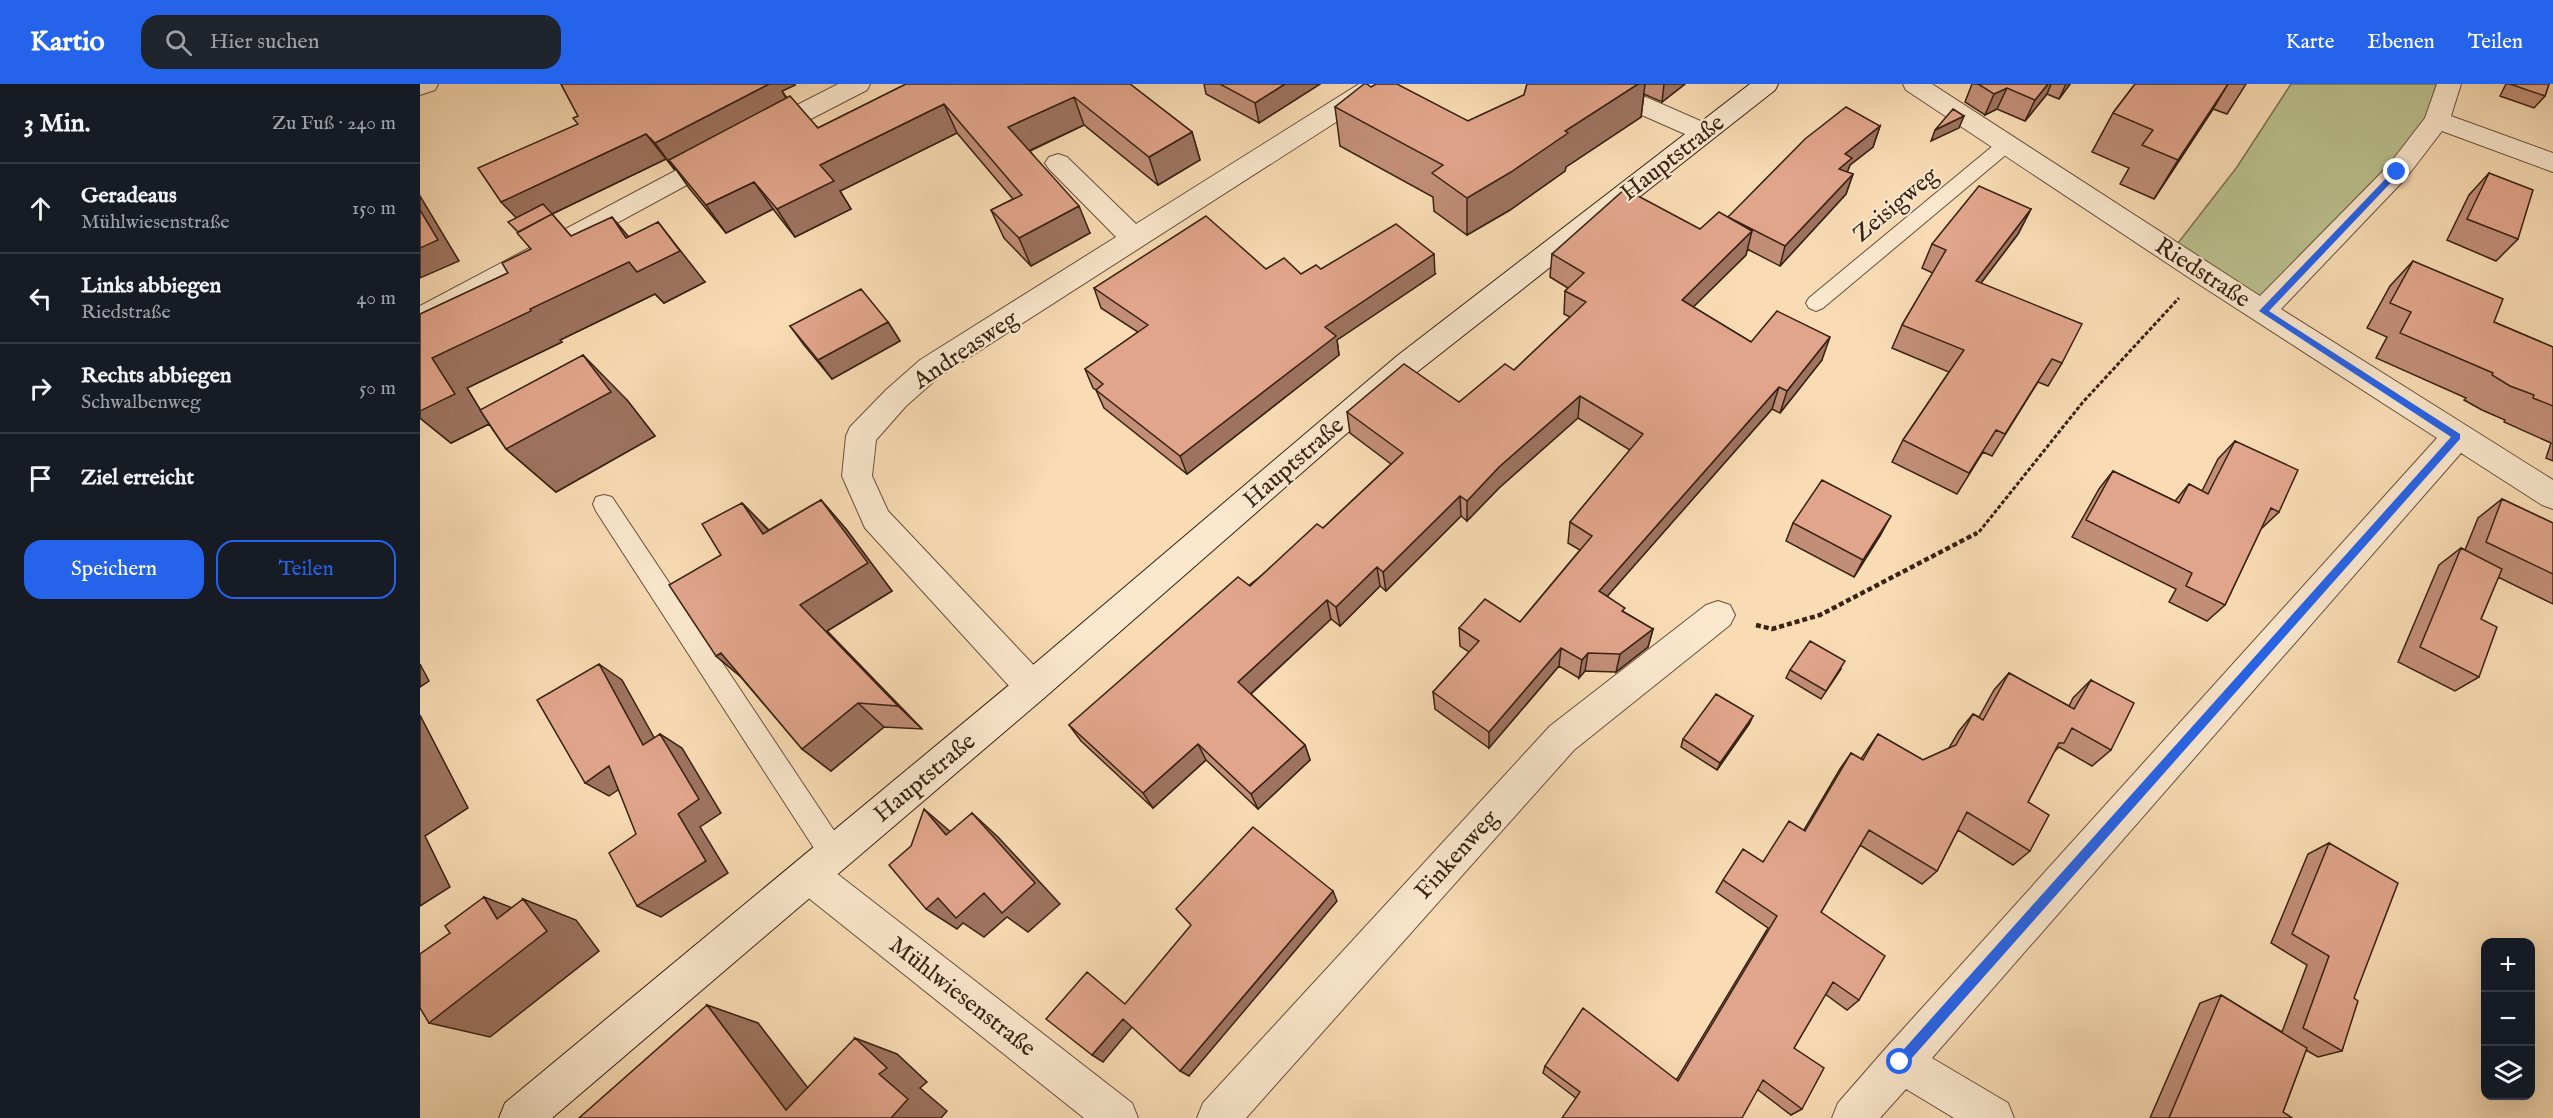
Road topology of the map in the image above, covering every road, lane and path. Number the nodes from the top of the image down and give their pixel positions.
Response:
1 (426, 84) edge
2 (858, 84) edge
3 (1377, 84) edge
4 (1594, 84) edge
5 (1766, 84) edge
6 (1915, 84) edge
7 (2449, 84) edge
8 (420, 87) edge
9 (2438, 120) junction
10 (1703, 132) junction
11 (2007, 144) junction
12 (1058, 163) dead end
13 (2553, 163) edge
14 (1135, 239) junction
15 (2207, 276) junction
16 (1816, 303) dead end
17 (2263, 311) junction
18 (420, 319) edge
19 (2457, 436) junction
20 (2553, 496) edge
21 (604, 504) dead end
22 (1718, 615) joint
23 (1032, 687) junction
24 (821, 864) junction
25 (1900, 1062) junction
26 (520, 1118) edge
27 (1117, 1118) edge
28 (1218, 1118) edge
29 (1853, 1118) edge
30 (1994, 1118) edge

1 - 8 street
2 - 18 street
3 - 14 street, Andreasweg
4 - 10 street
5 - 10 street, Hauptstraße
6 - 11 street, Riedstraße
7 - 9 street
9 - 13 street
9 - 17 street
10 - 23 street, Hauptstraße
11 - 15 street, Riedstraße
11 - 16 lane, Zeisigweg
12 - 14 street
14 - 23 street, Andreasweg
15 - 17 street, Riedstraße
15 - 22 path
17 - 19 street, Riedstraße
19 - 20 street, Riedstraße
19 - 25 street
21 - 24 lane
22 - 28 street, Finkenweg
23 - 24 street, Hauptstraße
24 - 26 street, Hauptstraße
24 - 27 street, Mühlwiesenstraße
25 - 29 street
25 - 30 street

